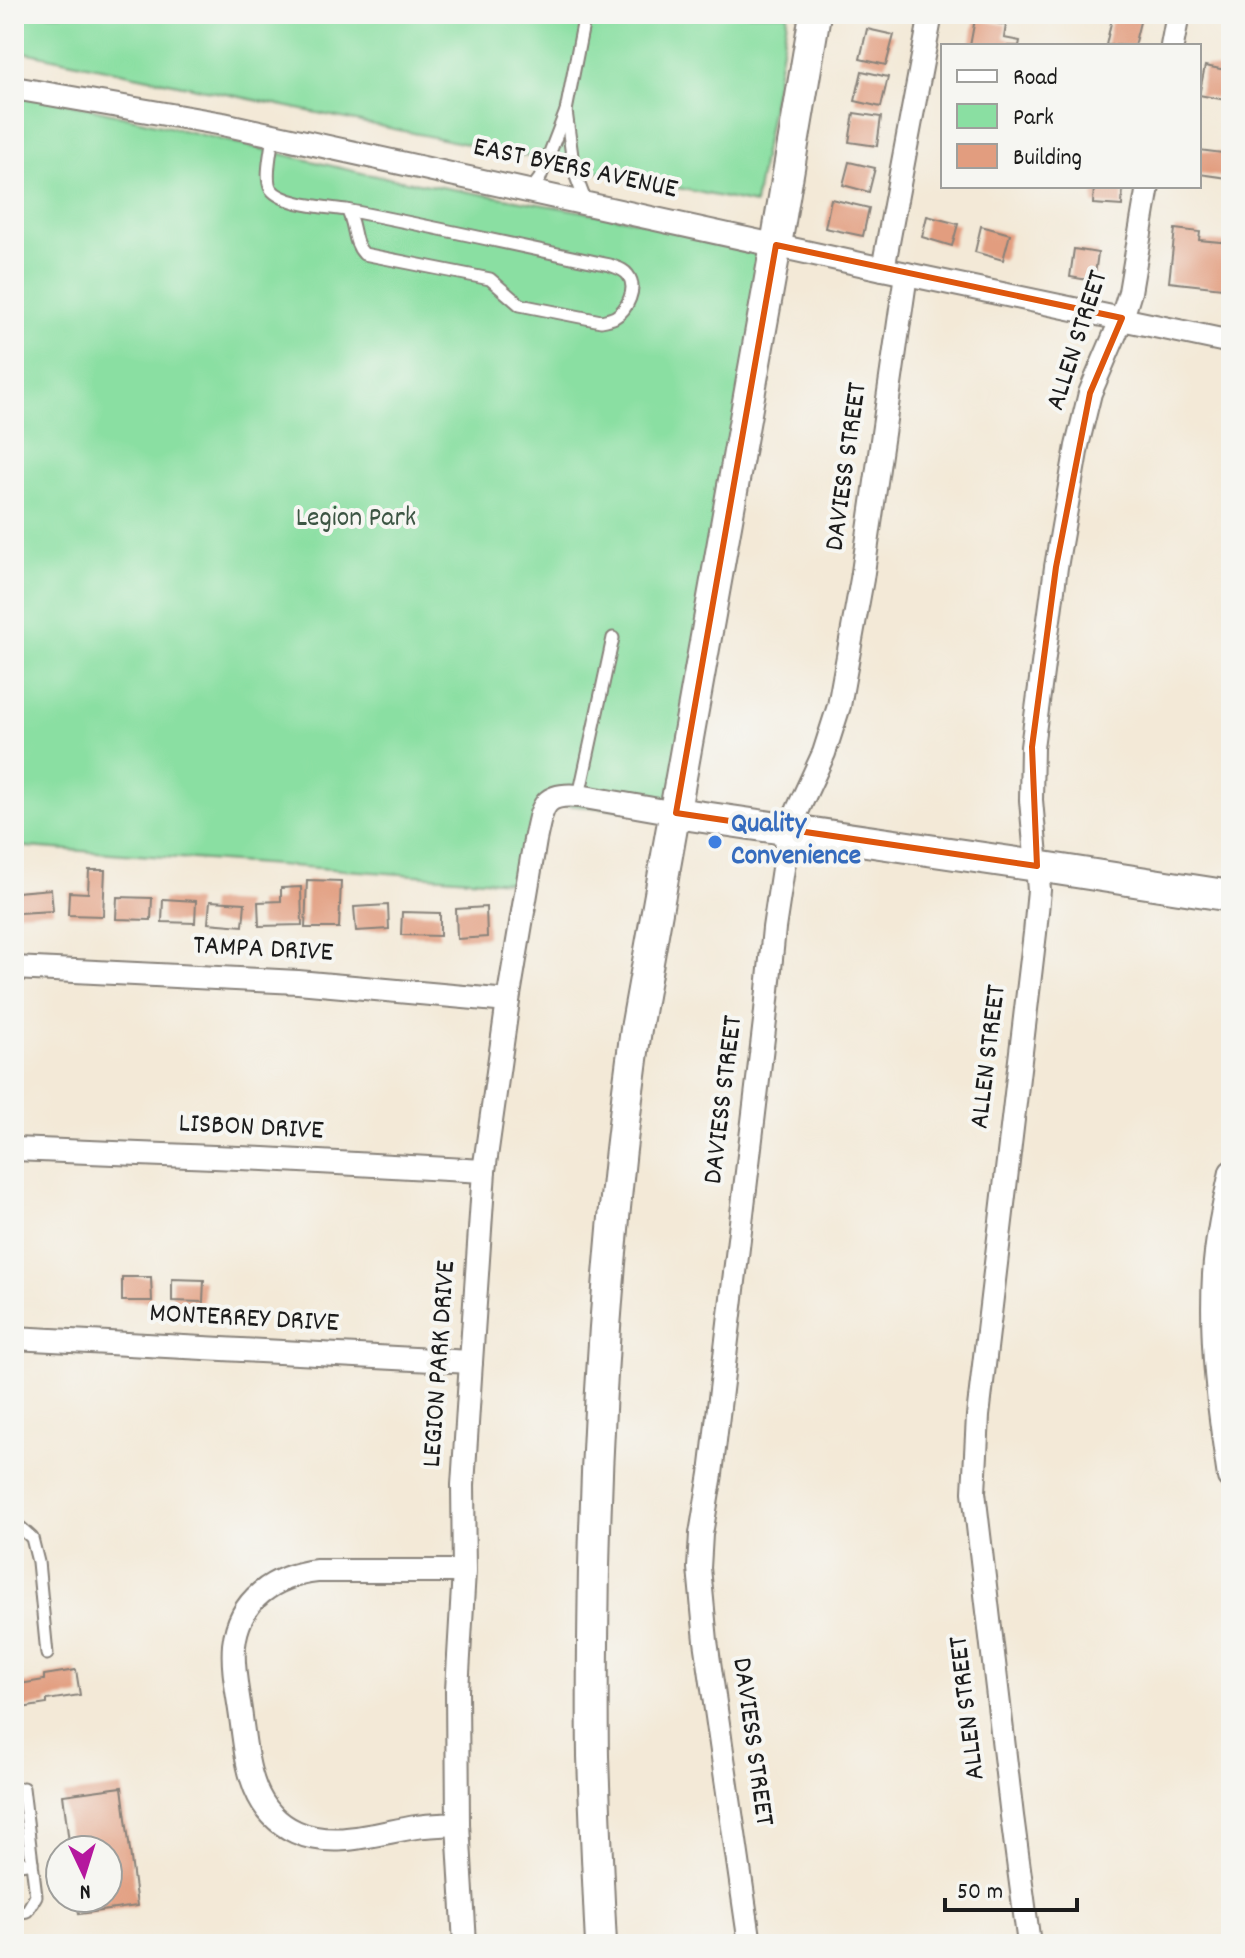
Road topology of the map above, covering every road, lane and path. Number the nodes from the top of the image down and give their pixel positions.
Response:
1 (585, 14) edge
2 (815, 14) edge
3 (931, 14) edge
4 (1178, 14) edge
5 (1172, 44) edge
6 (14, 88) edge
7 (566, 111) junction
8 (273, 135) junction
9 (1148, 188) edge
10 (530, 191) junction
11 (586, 203) junction
12 (347, 210) junction
13 (776, 245) junction
14 (883, 269) junction
15 (906, 274) junction
16 (1122, 318) junction
17 (1231, 342) edge
18 (613, 638) dead end
19 (579, 796) junction
20 (676, 813) junction
21 (789, 829) junction
22 (1037, 866) junction
23 (1231, 896) edge
24 (14, 968) edge
25 (508, 1001) junction
26 (14, 1149) edge
27 (484, 1171) junction
28 (1231, 1172) edge
29 (14, 1338) edge
30 (471, 1362) junction
31 (1224, 1398) edge
32 (1229, 1477) dead end
33 (14, 1528) edge
34 (464, 1571) junction
35 (47, 1654) dead end
36 (23, 1788) dead end
37 (458, 1824) junction
38 (32, 1862) junction
39 (14, 1865) edge
40 (14, 1913) edge
41 (465, 1944) edge
42 (601, 1944) edge
43 (750, 1944) edge
44 (1029, 1944) edge

1 - 7 lane
2 - 13 street
3 - 14 street
4 - 5 street
6 - 8 street, EAST BYERS AVENUE
7 - 10 lane
7 - 11 lane
8 - 10 street, EAST BYERS AVENUE
8 - 12 lane
9 - 16 street, ALLEN STREET
10 - 11 street, EAST BYERS AVENUE
11 - 13 street, EAST BYERS AVENUE
12 - 12 lane
13 - 14 street, EAST BYERS AVENUE
13 - 20 street
14 - 15 street, EAST BYERS AVENUE
15 - 16 street, EAST BYERS AVENUE
15 - 21 street, DAVIESS STREET
16 - 17 street, EAST BYERS AVENUE
16 - 22 street, ALLEN STREET
18 - 19 lane
19 - 20 street
19 - 25 street, LEGION PARK DRIVE
20 - 21 street
20 - 42 street
21 - 22 street
21 - 43 street, DAVIESS STREET
22 - 23 street
22 - 44 street, ALLEN STREET
24 - 25 street, TAMPA DRIVE
25 - 27 street, LEGION PARK DRIVE
26 - 27 street, LISBON DRIVE
27 - 30 street, LEGION PARK DRIVE
28 - 31 street
29 - 30 street, MONTERREY DRIVE
30 - 34 street, LEGION PARK DRIVE
31 - 32 street
33 - 35 lane
34 - 37 street, LEGION PARK DRIVE
34 - 37 street
36 - 38 lane
37 - 41 street, LEGION PARK DRIVE
38 - 39 lane
38 - 40 lane

